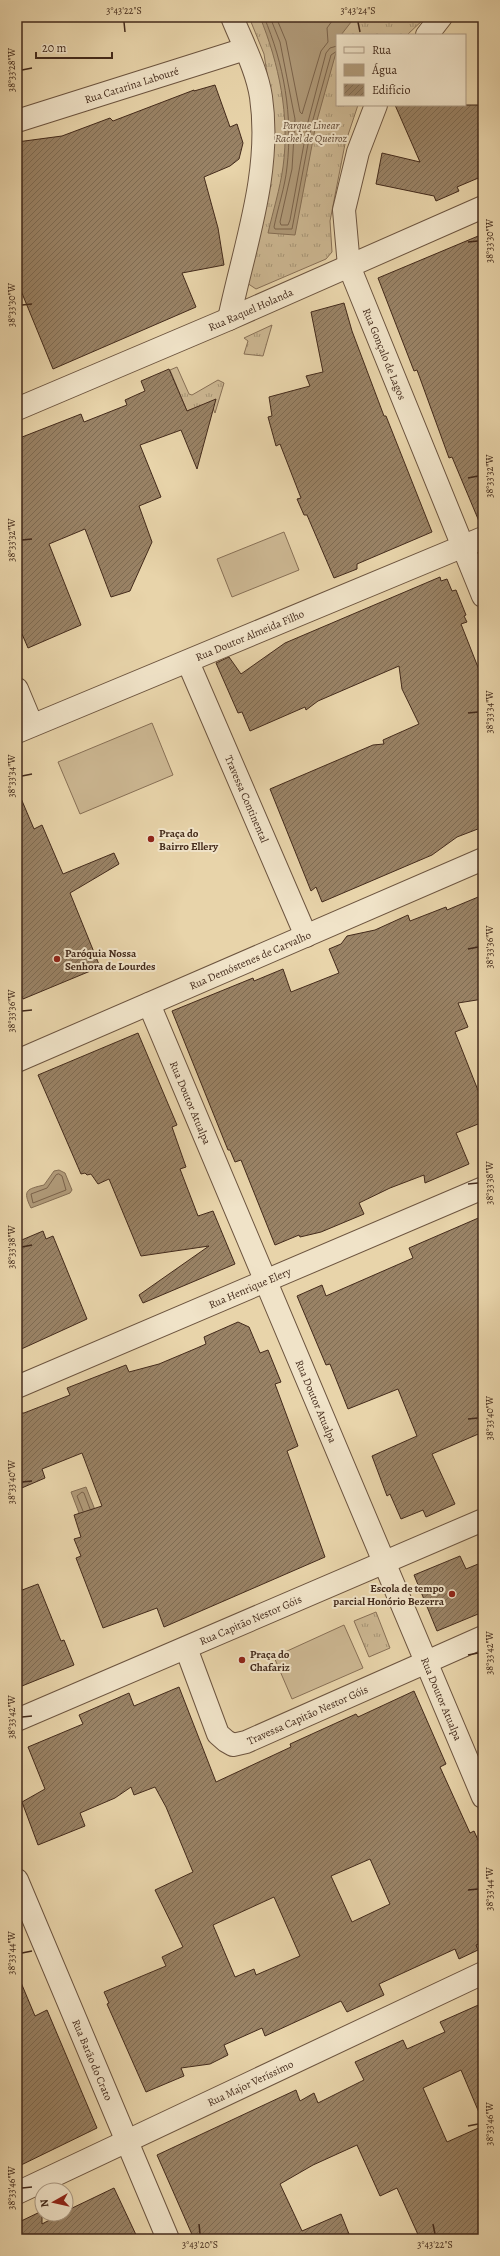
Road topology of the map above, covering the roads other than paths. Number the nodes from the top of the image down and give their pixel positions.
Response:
1 (232, 17) edge
2 (441, 17) edge
3 (428, 34) edge
4 (245, 49) junction
5 (376, 106) edge
6 (17, 121) edge
7 (483, 207) edge
8 (349, 266) junction
9 (230, 319) junction
10 (17, 409) edge
11 (483, 538) edge
12 (462, 547) junction
13 (483, 596) edge
14 (188, 662) junction
15 (17, 689) edge
16 (25, 728) edge
17 (483, 859) edge
18 (306, 936) junction
19 (149, 1004) junction
20 (17, 1061) edge
21 (483, 1188) edge
22 (264, 1281) junction
23 (17, 1387) edge
24 (483, 1520) edge
25 (384, 1562) junction
26 (483, 1637) edge
27 (186, 1648) junction
28 (426, 1664) junction
29 (17, 1720) edge
30 (483, 1797) edge
31 (17, 1880) edge
32 (483, 1973) edge
33 (127, 2141) junction
34 (17, 2193) edge
35 (168, 2239) edge

1 - 4 street
2 - 3 street
4 - 6 street, Rua Catarina Labouré
4 - 9 street
5 - 8 street, Rua Gonçalo de Lagos
7 - 8 street, Rua Raquel Holanda
8 - 9 street, Rua Raquel Holanda
8 - 12 street, Rua Gonçalo de Lagos
9 - 10 street, Rua Raquel Holanda
11 - 12 street, Rua Doutor Almeida Filho
12 - 13 street, Rua Gonçalo de Lagos
12 - 14 street, Rua Doutor Almeida Filho
14 - 16 street, Rua Doutor Almeida Filho
14 - 18 street, Travessa Continental
15 - 16 street
17 - 18 street, Rua Demóstenes de Carvalho
18 - 19 street, Rua Demóstenes de Carvalho
19 - 20 street, Rua Demóstenes de Carvalho
19 - 22 street, Rua Doutor Atualpa
21 - 22 street, Rua Henrique Elery
22 - 23 street, Rua Henrique Elery
22 - 25 street, Rua Doutor Atualpa
24 - 25 street, Rua Capitão Nestor Góis
25 - 27 street, Rua Capitão Nestor Góis
25 - 28 street, Rua Doutor Atualpa
26 - 28 street, Travessa Capitão Nestor Góis
27 - 28 street, Travessa Capitão Nestor Góis
27 - 29 street, Rua Capitão Nestor Góis
28 - 30 street, Rua Doutor Atualpa
31 - 33 street, Rua Barão do Crato
32 - 33 street, Rua Major Veríssimo
33 - 34 street, Rua Major Veríssimo
33 - 35 street, Rua Barão do Crato

